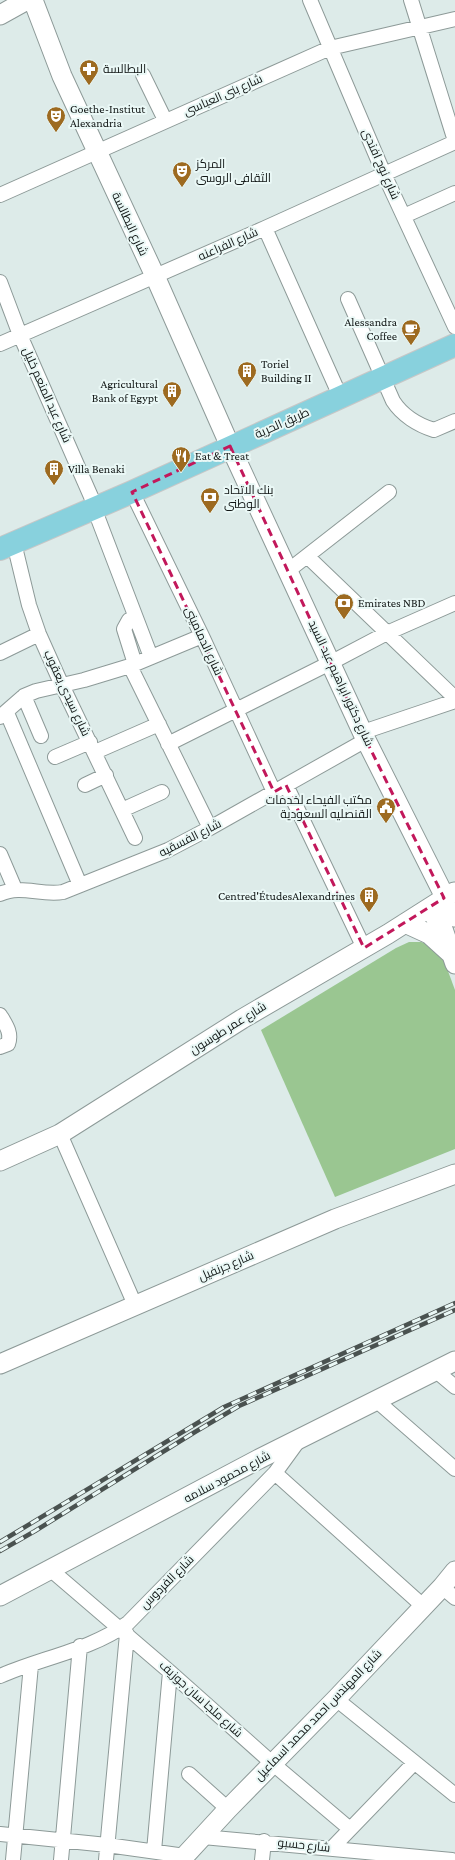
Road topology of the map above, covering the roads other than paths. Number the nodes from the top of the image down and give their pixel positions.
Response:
1 (27, 0) edge
2 (33, 0) edge
3 (310, 0) edge
4 (411, 0) edge
5 (0, 15) edge
6 (455, 19) edge
7 (419, 27) junction
8 (330, 48) junction
9 (143, 75) dead end
10 (165, 120) junction
11 (455, 141) edge
12 (97, 151) junction
13 (384, 174) junction
14 (455, 193) edge
15 (0, 195) edge
16 (404, 216) junction
17 (265, 228) junction
18 (155, 276) junction
19 (0, 282) edge
20 (348, 299) dead end
21 (455, 327) edge
22 (20, 335) junction
23 (0, 344) edge
24 (455, 345) edge
25 (383, 377) junction
26 (340, 396) junction
27 (455, 421) edge
28 (230, 446) junction
29 (132, 492) junction
30 (389, 492) dead end
31 (95, 508) junction
32 (7, 546) edge
33 (307, 556) junction
34 (289, 570) junction
35 (455, 603) edge
36 (136, 618) junction
37 (387, 633) junction
38 (39, 634) junction
39 (202, 636) junction
40 (0, 653) edge
41 (151, 657) junction
42 (332, 662) junction
43 (133, 665) junction
44 (62, 685) junction
45 (24, 696) junction
46 (455, 699) edge
47 (236, 711) junction
48 (3, 715) edge
49 (159, 724) junction
50 (41, 736) dead end
51 (365, 736) junction
52 (168, 744) junction
53 (92, 747) junction
54 (55, 757) dead end
55 (106, 775) junction
56 (85, 785) dead end
57 (286, 785) junction
58 (162, 792) dead end
59 (274, 792) junction
60 (122, 810) junction
61 (210, 828) junction
62 (135, 838) dead end
63 (0, 854) edge
64 (80, 886) junction
65 (15, 889) junction
66 (0, 894) edge
67 (450, 894) edge
68 (428, 908) junction
69 (455, 917) edge
70 (405, 923) junction
71 (364, 948) junction
72 (454, 961) edge
73 (0, 1015) edge
74 (4, 1046) edge
75 (60, 1134) junction
76 (0, 1161) edge
77 (455, 1174) edge
78 (135, 1306) junction
79 (455, 1361) edge
80 (0, 1364) edge
81 (436, 1371) junction
82 (455, 1387) edge
83 (377, 1401) junction
84 (299, 1440) junction
85 (455, 1469) edge
86 (275, 1473) junction
87 (51, 1570) junction
88 (455, 1571) edge
89 (448, 1593) edge
90 (0, 1596) edge
91 (423, 1606) junction
92 (123, 1632) junction
93 (80, 1646) junction
94 (31, 1665) junction
95 (170, 1672) junction
96 (1, 1674) edge
97 (336, 1699) junction
98 (272, 1763) junction
99 (414, 1763) junction
100 (189, 1774) dead end
101 (455, 1795) edge
102 (228, 1810) junction
103 (350, 1829) junction
104 (0, 1834) edge
105 (15, 1835) junction
106 (203, 1837) junction
107 (62, 1840) junction
108 (264, 1841) junction
109 (107, 1845) junction
110 (332, 1848) junction
111 (154, 1851) junction
112 (183, 1858) edge
113 (402, 1858) edge
114 (437, 1859) edge
115 (13, 1860) edge
116 (60, 1860) edge
117 (106, 1860) edge
118 (262, 1860) edge
119 (452, 1860) edge

1 - 5 street
2 - 12 street, شارع البطالسة
3 - 8 street, شارع نوح افندى
4 - 7 street
6 - 7 street, شارع بنى العباسى
7 - 8 street, شارع بنى العباسى
7 - 11 street
8 - 10 street, شارع بنى العباسى
8 - 13 street, شارع نوح افندى
9 - 10 street
10 - 12 street, شارع بنى العباسى
11 - 13 street, شارع الفراعنه
12 - 15 street, شارع بنى العباسى
12 - 18 street, شارع البطالسة
13 - 16 street, شارع نوح افندى
13 - 17 street, شارع الفراعنه
14 - 16 street
16 - 21 street, شارع نوح افندى
17 - 18 street, شارع الفراعنه
17 - 26 street
18 - 22 street, شارع الفراعنه
18 - 28 street, شارع البطالسة
19 - 22 street, شارع عبد المنعم خليل
20 - 25 street
22 - 23 street, شارع الفراعنه
22 - 31 street, شارع عبد المنعم خليل
24 - 25 main road, طريق الحرية
25 - 26 main road, طريق الحرية
25 - 27 street
26 - 28 main road, طريق الحرية
28 - 29 main road, طريق الحرية
28 - 34 street, شارع دكتور ابراهيم عبد السيد
29 - 31 main road, طريق الحرية
29 - 39 street, شارع الدمامينى
30 - 33 street
31 - 32 main road, طريق الحرية
31 - 36 street, شارع عبد المنعم خليل
32 - 38 street, شارع سيدى يعقوب
33 - 34 street
33 - 37 street
34 - 42 street, شارع دكتور ابراهيم عبد السيد
35 - 37 street
36 - 41 street, شارع عبد المنعم خليل
36 - 43 street
37 - 42 street
37 - 46 street
38 - 40 street
38 - 44 street, شارع سيدى يعقوب
39 - 41 street
39 - 47 street, شارع الدمامينى
41 - 43 street
42 - 47 street
42 - 51 street, شارع دكتور ابراهيم عبد السيد
43 - 44 street
43 - 49 street
44 - 45 street
44 - 53 street, شارع سيدى يعقوب
45 - 48 street
45 - 50 street
46 - 51 street, شارع الفسقيه
47 - 52 street
47 - 59 street, شارع الدمامينى
48 - 64 street
49 - 52 street
49 - 53 street
51 - 57 street, شارع الفسقيه
51 - 67 street, شارع دكتور ابراهيم عبد السيد
52 - 61 street
53 - 54 street
53 - 55 street, شارع سيدى يعقوب
55 - 56 street
55 - 60 street, شارع سيدى يعقوب
57 - 59 street, شارع الفسقيه
57 - 71 street
58 - 60 street
59 - 61 street, شارع الفسقيه
60 - 62 street, شارع سيدى يعقوب
61 - 64 street, شارع الفسقيه
63 - 65 street
64 - 65 street, شارع الفسقيه
65 - 66 street, شارع الفسقيه
67 - 68 street, شارع عمر طوسون
67 - 69 street, شارع دكتور ابراهيم عبد السيد
68 - 70 street, شارع عمر طوسون
68 - 72 street
70 - 71 street, شارع عمر طوسون
70 - 72 street
71 - 75 street, شارع عمر طوسون
73 - 74 street
75 - 76 street, شارع عمر طوسون
75 - 78 street
77 - 78 street, شارع جرنفيل
78 - 80 street, شارع جرنفيل
79 - 81 street, شارع محمود سلامه
81 - 82 street
81 - 83 street, شارع محمود سلامه
83 - 84 street, شارع محمود سلامه
83 - 85 street
84 - 86 street, شارع الفردوس
84 - 87 street, شارع محمود سلامه
86 - 91 street
86 - 92 street, شارع الفردوس
87 - 90 street, شارع محمود سلامه
87 - 92 street, شارع ملجا سان جوزيف
88 - 89 street, شارع المهندس احمد محمد اسماعيل
89 - 91 street, شارع المهندس احمد محمد اسماعيل
91 - 97 street, شارع المهندس احمد محمد اسماعيل
92 - 93 street, شارع الفردوس
92 - 95 street, شارع ملجا سان جوزيف
92 - 109 street
93 - 94 street, شارع الفردوس
93 - 107 street
94 - 96 street, شارع الفردوس
94 - 105 street
95 - 98 street, شارع ملجا سان جوزيف
95 - 111 street
97 - 98 street, شارع المهندس احمد محمد اسماعيل
97 - 99 street
98 - 102 street, شارع المهندس احمد محمد اسماعيل
98 - 103 street, شارع ملجا سان جوزيف
99 - 101 street
99 - 103 street
100 - 102 street
102 - 106 street, شارع المهندس احمد محمد اسماعيل
103 - 110 street
104 - 105 street
105 - 107 street
105 - 115 street
106 - 108 street, شارع حسبو
106 - 112 street, شارع المهندس احمد محمد اسماعيل
107 - 109 street
107 - 116 street
108 - 110 street, شارع حسبو
108 - 118 street
109 - 111 street
109 - 117 street
110 - 113 street, شارع حسبو
111 - 112 street
113 - 114 street, شارع حسبو
114 - 119 street, شارع حسبو

